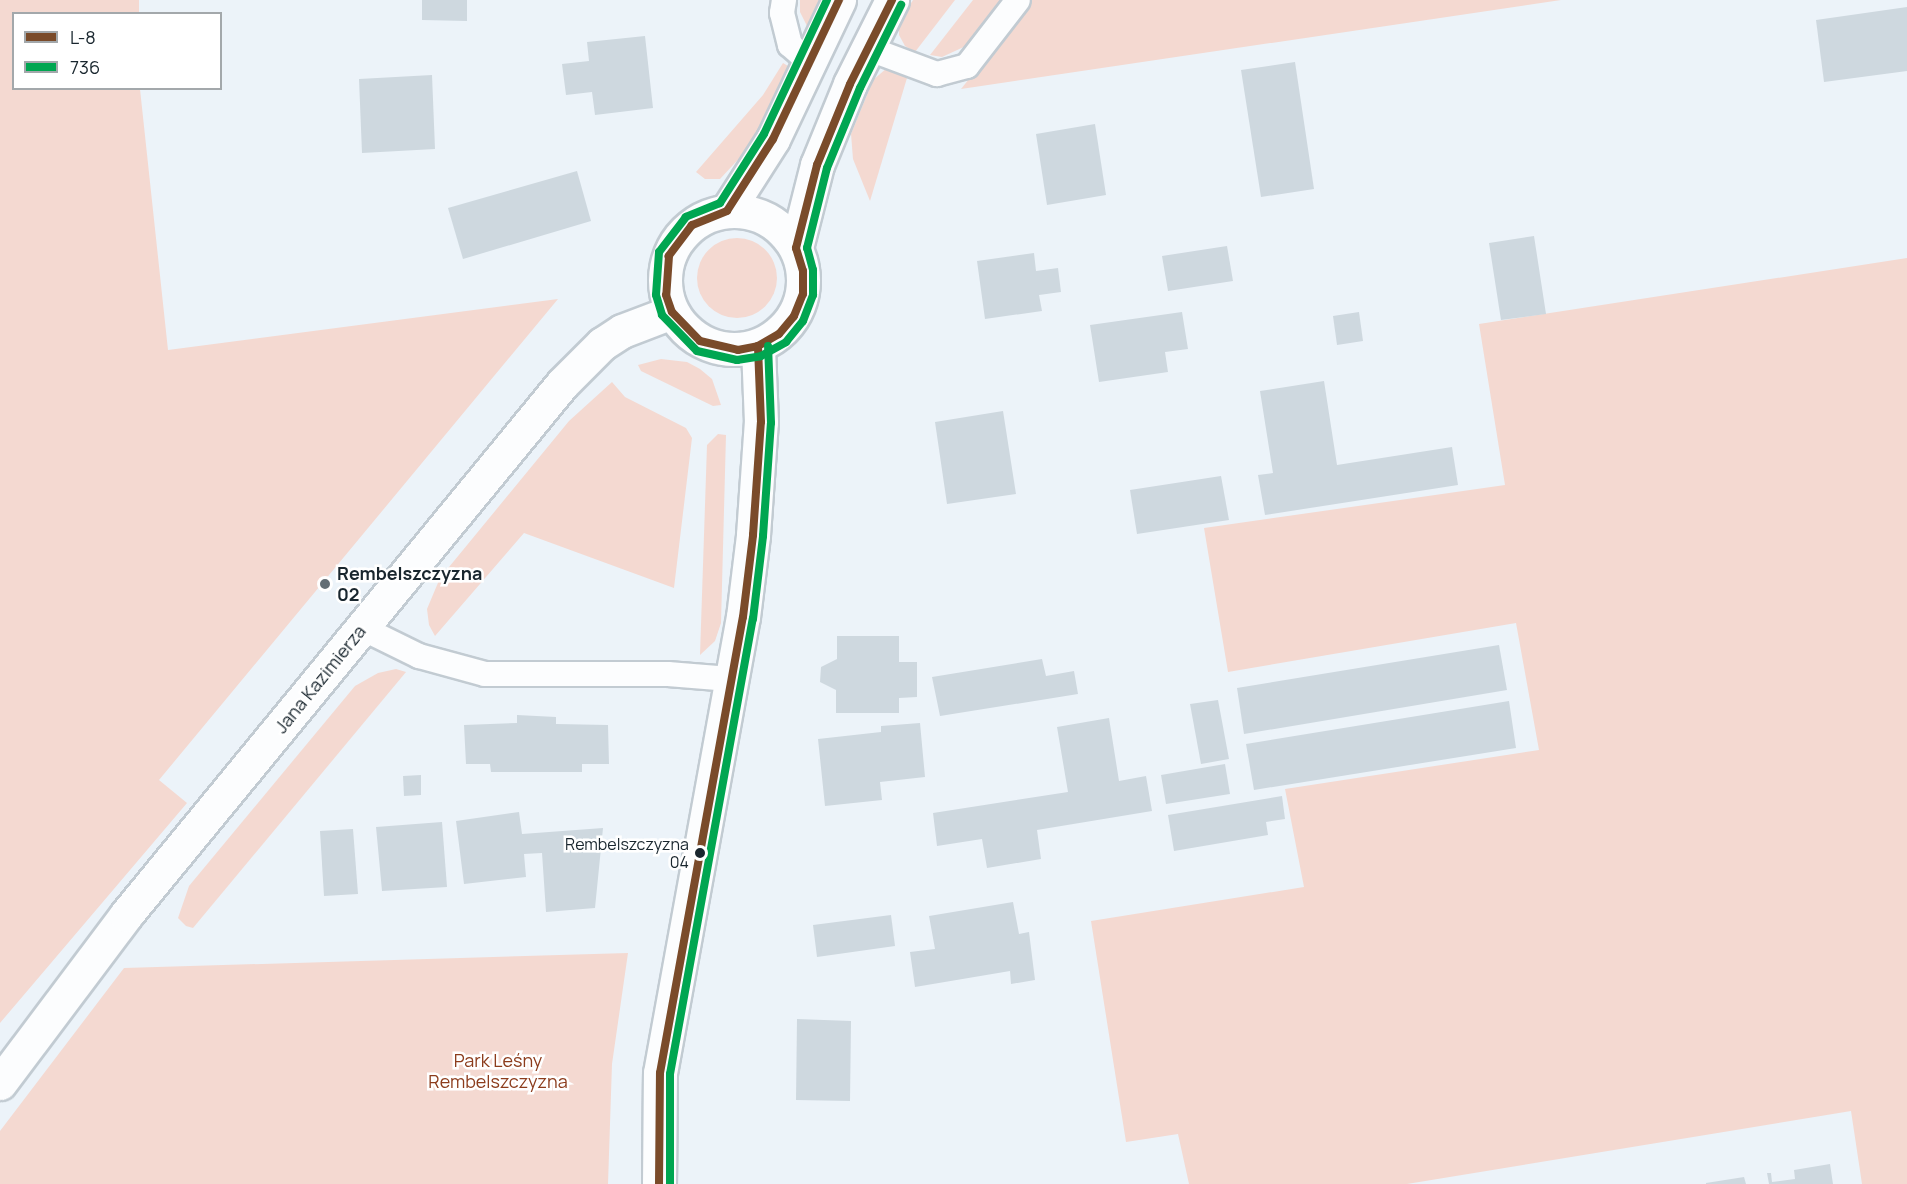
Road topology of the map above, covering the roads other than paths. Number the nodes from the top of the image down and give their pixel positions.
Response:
1 (784, 0) edge
2 (839, 0) edge
3 (892, 0) edge
4 (1018, 0) edge
5 (867, 48) junction
6 (811, 63) junction
7 (727, 211) junction
8 (796, 248) junction
9 (672, 312) junction
10 (758, 346) junction
11 (362, 628) junction
12 (730, 679) junction
13 (0, 1083) edge
14 (660, 1184) edge

1 - 6 lane
2 - 6 main road
3 - 5 main road
4 - 5 lane
5 - 8 main road
6 - 7 main road
7 - 8 main road
7 - 9 main road
8 - 10 main road
9 - 10 main road
9 - 11 main road, Jana Kazimierza
10 - 12 main road
11 - 12 lane
11 - 13 main road, Jana Kazimierza
12 - 14 main road

